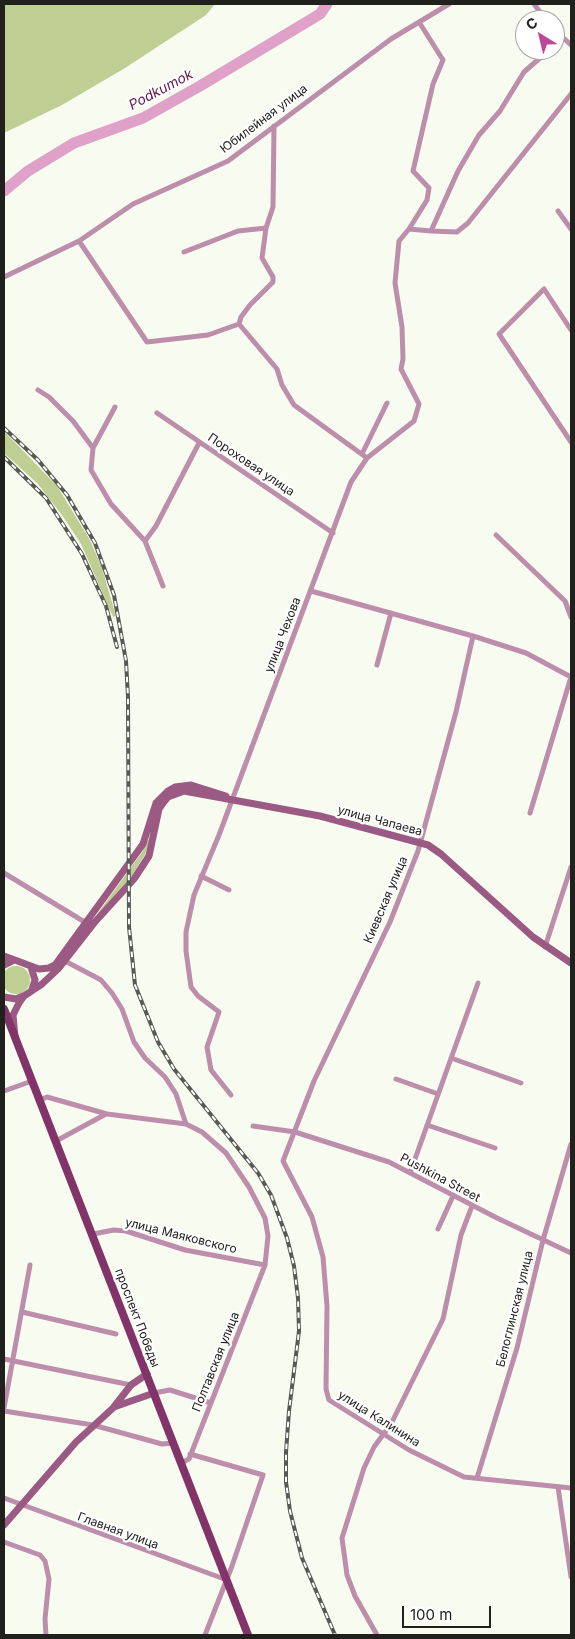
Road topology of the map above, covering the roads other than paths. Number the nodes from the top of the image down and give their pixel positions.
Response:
1 (448, 4) edge
2 (418, 22) junction
3 (538, 60) edge
4 (571, 94) edge
5 (274, 126) junction
6 (558, 211) dead end
7 (266, 228) junction
8 (410, 229) junction
9 (571, 229) edge
10 (431, 231) junction
11 (79, 241) junction
12 (184, 252) dead end
13 (4, 277) edge
14 (239, 324) junction
15 (571, 330) edge
16 (38, 390) dead end
17 (387, 403) dead end
18 (115, 408) dead end
19 (157, 413) dead end
20 (571, 442) edge
21 (200, 443) junction
22 (93, 448) junction
23 (362, 454) junction
24 (367, 458) junction
25 (333, 533) junction
26 (496, 535) dead end
27 (145, 541) junction
28 (163, 586) dead end
29 (311, 591) junction
30 (391, 613) junction
31 (571, 617) edge
32 (473, 636) junction
33 (377, 665) dead end
34 (571, 677) edge
35 (233, 799) junction
36 (530, 813) dead end
37 (420, 843) junction
38 (571, 866) edge
39 (4, 873) edge
40 (201, 876) junction
41 (229, 890) dead end
42 (83, 921) dead end
43 (545, 947) junction
44 (4, 956) edge
45 (14, 960) junction
46 (65, 961) junction
47 (571, 963) edge
48 (4, 965) edge
49 (31, 967) junction
50 (478, 983) dead end
51 (32, 989) junction
52 (24, 996) junction
53 (4, 997) edge
54 (4, 1009) edge
55 (15, 1038) junction
56 (451, 1058) junction
57 (396, 1079) dead end
58 (32, 1080) junction
59 (521, 1083) dead end
60 (4, 1091) edge
61 (438, 1094) junction
62 (230, 1095) dead end
63 (40, 1100) junction
64 (107, 1114) junction
65 (186, 1124) junction
66 (427, 1125) junction
67 (253, 1126) dead end
68 (295, 1132) junction
69 (56, 1141) junction
70 (571, 1144) edge
71 (494, 1148) dead end
72 (283, 1161) joint
73 (410, 1173) junction
74 (453, 1196) junction
75 (472, 1206) junction
76 (438, 1229) dead end
77 (92, 1234) junction
78 (543, 1240) junction
79 (571, 1254) edge
80 (30, 1265) dead end
81 (265, 1265) junction
82 (22, 1312) junction
83 (116, 1334) dead end
84 (4, 1359) edge
85 (13, 1360) junction
86 (147, 1374) junction
87 (131, 1385) junction
88 (154, 1393) junction
89 (211, 1403) junction
90 (113, 1408) junction
91 (4, 1410) edge
92 (93, 1425) junction
93 (384, 1435) junction
94 (173, 1443) junction
95 (190, 1454) junction
96 (181, 1463) junction
97 (477, 1478) junction
98 (558, 1487) junction
99 (571, 1488) edge
100 (4, 1498) edge
101 (22, 1504) junction
102 (4, 1526) edge
103 (4, 1542) edge
104 (571, 1577) edge
105 (227, 1580) junction
106 (46, 1635) edge
107 (205, 1635) edge
108 (248, 1635) edge
109 (378, 1635) edge

1 - 2 street, Юбилейная улица
2 - 5 street, Юбилейная улица
2 - 8 street
3 - 10 street
4 - 10 street
5 - 7 street
5 - 11 street, Юбилейная улица
6 - 9 street
7 - 12 street
7 - 14 street
8 - 10 street
8 - 24 street, улица Чехова
11 - 13 street, Юбилейная улица
11 - 14 street
14 - 23 street
15 - 20 street
16 - 22 street
17 - 23 street
18 - 22 street
19 - 21 street, Пороховая улица
21 - 25 street, Пороховая улица
21 - 27 street
22 - 27 street
23 - 24 street
24 - 25 street, улица Чехова
25 - 29 street, улица Чехова
26 - 31 street
27 - 28 street
29 - 30 street
29 - 35 street, улица Чехова
30 - 32 street
30 - 33 street
32 - 34 street
32 - 37 street, Киевская улица
34 - 36 street
35 - 37 main road, улица Чапаева
35 - 40 street, улица Чехова
35 - 46 main road, улица Чапаева
35 - 49 main road, улица Чапаева
37 - 43 main road, улица Чапаева
37 - 68 street, Киевская улица
38 - 43 street
39 - 42 street
40 - 41 street
40 - 62 street, улица Чехова
43 - 47 main road, улица Чапаева
44 - 45 main road
45 - 48 main road
45 - 49 main road
46 - 51 main road, улица Чапаева
46 - 65 street
49 - 51 main road
50 - 56 street
51 - 52 main road, улица Чапаева
52 - 53 main road
52 - 55 main road, улица Чапаева
54 - 55 main road, проспект Победы
55 - 58 main road, проспект Победы
56 - 59 street
56 - 61 street
57 - 61 street
58 - 60 street
58 - 63 main road, проспект Победы
61 - 66 street
63 - 64 street
63 - 69 main road, проспект Победы
64 - 65 street
64 - 69 street
65 - 81 street, Полтавская улица
66 - 71 street
66 - 73 street
67 - 68 street, Pushkina Street
68 - 72 street, Киевская улица
68 - 73 street, Pushkina Street
69 - 77 main road, проспект Победы
70 - 78 street, Белоглинская улица
72 - 93 street, улица Калинина
73 - 74 street, Pushkina Street
74 - 75 street, Pushkina Street
74 - 76 street
75 - 78 street, Pushkina Street
75 - 93 street
77 - 81 street, улица Маяковского
77 - 86 main road, проспект Победы
78 - 79 street, Pushkina Street
78 - 97 street, Белоглинская улица
80 - 82 street
81 - 89 street, Полтавская улица
82 - 83 street
82 - 85 street
84 - 85 street
85 - 87 street
85 - 91 street
86 - 87 main road
86 - 88 main road, проспект Победы
87 - 90 main road
88 - 89 street
88 - 90 main road
88 - 94 main road, проспект Победы
89 - 95 street, Полтавская улица
90 - 92 main road
91 - 92 street
92 - 94 street
92 - 101 main road
93 - 97 street, улица Калинина
93 - 109 street
94 - 96 main road, проспект Победы
95 - 96 street, Полтавская улица
95 - 105 street
96 - 105 main road, проспект Победы
97 - 98 street, улица Калинина
98 - 99 street, улица Калинина
98 - 104 street
100 - 101 street, Главная улица
101 - 102 main road
101 - 105 street, Главная улица
103 - 106 street
105 - 107 street
105 - 108 main road, проспект Победы

